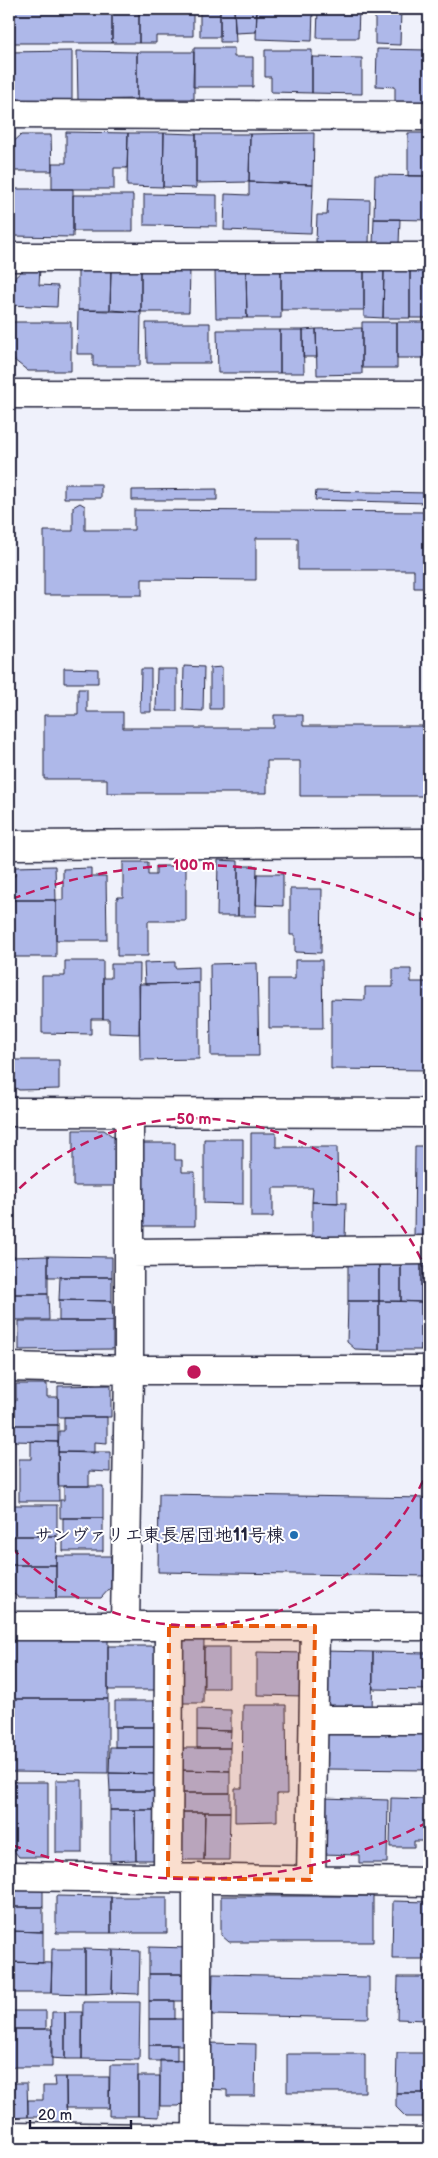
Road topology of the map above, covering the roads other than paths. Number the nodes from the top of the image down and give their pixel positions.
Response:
1 (9, 114) edge
2 (429, 116) edge
3 (9, 257) edge
4 (429, 257) edge
5 (9, 394) edge
6 (429, 395) edge
7 (429, 843) edge
8 (9, 845) edge
9 (9, 1112) edge
10 (129, 1112) junction
11 (429, 1113) edge
12 (429, 1250) edge
13 (130, 1253) junction
14 (9, 1367) edge
15 (129, 1370) junction
16 (429, 1370) edge
17 (9, 1626) edge
18 (124, 1626) junction
19 (169, 1626) junction
20 (315, 1626) junction
21 (429, 1626) edge
22 (314, 1720) junction
23 (429, 1720) edge
24 (9, 1876) edge
25 (168, 1878) junction
26 (197, 1878) junction
27 (311, 1880) junction
28 (429, 1882) edge
29 (9, 2136) edge
30 (198, 2138) junction
31 (429, 2142) edge
32 (139, 2144) edge

1 - 2 street
3 - 4 street
5 - 6 street
7 - 8 street
9 - 10 street
10 - 11 street
10 - 13 street
12 - 13 street
13 - 15 street
14 - 15 street
15 - 16 street
15 - 18 street
17 - 18 street
18 - 19 street
19 - 20 street
19 - 25 street
20 - 21 street
20 - 22 street
22 - 23 street
22 - 27 street
24 - 25 street
25 - 26 street
26 - 27 street
26 - 30 street
27 - 28 street
29 - 32 street
30 - 31 street
30 - 32 street

